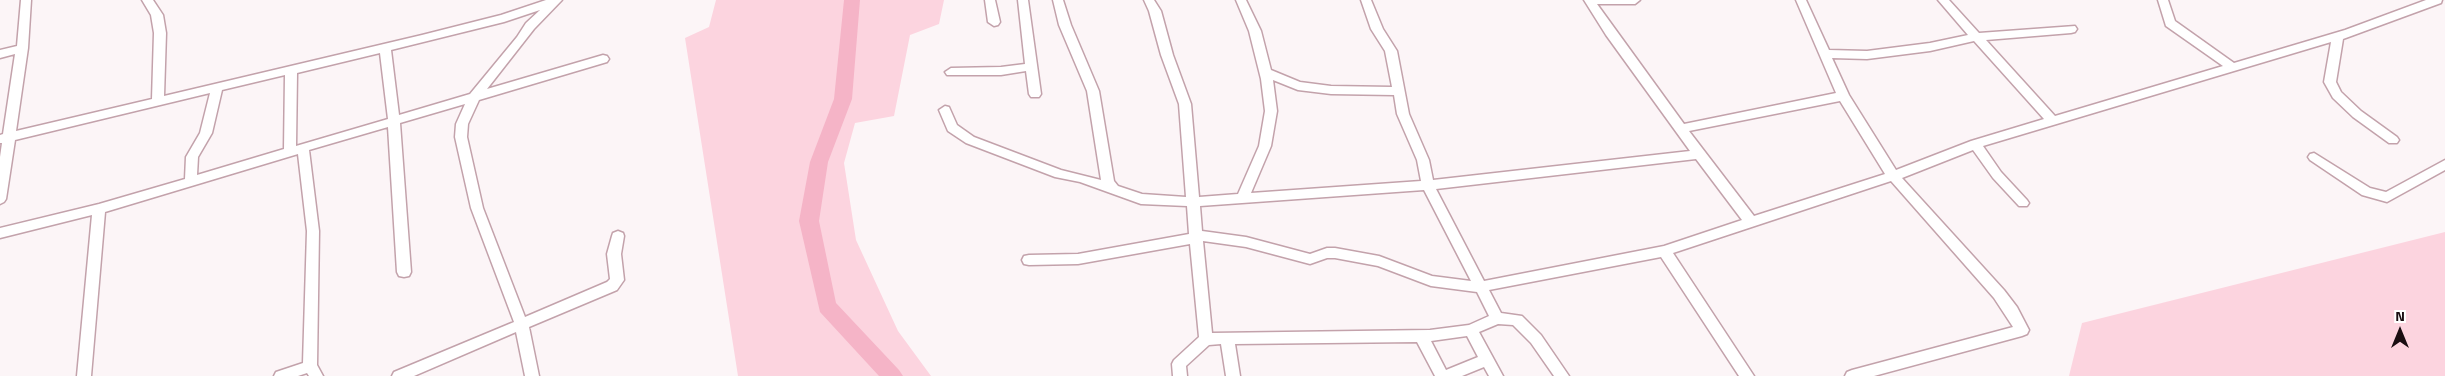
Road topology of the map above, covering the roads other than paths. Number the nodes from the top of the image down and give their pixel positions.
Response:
1 (26, 0) edge
2 (147, 0) edge
3 (556, 0) edge
4 (990, 0) edge
5 (1023, 0) edge
6 (1058, 0) edge
7 (1149, 0) edge
8 (1241, 0) edge
9 (1366, 0) edge
10 (1635, 0) edge
11 (1801, 0) edge
12 (1943, 0) edge
13 (2164, 0) edge
14 (2437, 0) edge
15 (1590, 1) edge
16 (994, 22) dead end
17 (2070, 29) dead end
18 (2338, 36) junction
19 (1976, 37) junction
20 (22, 48) junction
21 (385, 48) junction
22 (0, 54) edge
23 (1826, 54) junction
24 (603, 59) dead end
25 (2230, 66) junction
26 (1030, 67) junction
27 (291, 70) junction
28 (951, 72) dead end
29 (1266, 73) junction
30 (217, 88) junction
31 (1398, 91) junction
32 (1035, 94) dead end
33 (1843, 96) junction
34 (474, 97) junction
35 (158, 101) junction
36 (945, 110) dead end
37 (2052, 119) junction
38 (394, 120) junction
39 (1680, 129) junction
40 (5, 138) edge
41 (2393, 140) dead end
42 (1975, 144) junction
43 (297, 150) junction
44 (1699, 154) junction
45 (2314, 157) dead end
46 (2445, 164) edge
47 (1893, 176) junction
48 (191, 180) junction
49 (1428, 185) junction
50 (1114, 190) junction
51 (1242, 198) junction
52 (0, 199) edge
53 (1193, 202) junction
54 (2023, 203) dead end
55 (99, 209) junction
56 (1751, 222) junction
57 (0, 233) edge
58 (618, 236) dead end
59 (1197, 237) junction
60 (1664, 251) junction
61 (1029, 260) dead end
62 (404, 272) dead end
63 (1480, 287) junction
64 (1497, 318) junction
65 (522, 326) junction
66 (1471, 330) junction
67 (1422, 336) junction
68 (1227, 338) junction
69 (1206, 339) junction
70 (1487, 359) junction
71 (313, 371) edge
72 (84, 376) edge
73 (281, 376) edge
74 (400, 376) edge
75 (532, 376) edge
76 (1180, 376) edge
77 (1232, 376) edge
78 (1442, 376) edge
79 (1448, 376) edge
80 (1496, 376) edge
81 (1562, 376) edge
82 (1747, 376) edge
83 (1852, 376) edge

1 - 20 street
2 - 35 street
3 - 21 street
3 - 34 street
4 - 16 street
5 - 26 street
6 - 50 street
7 - 53 street
8 - 29 street
9 - 31 street
10 - 15 street
11 - 23 street
12 - 19 street
13 - 25 street
14 - 18 street
15 - 39 street
17 - 19 street
18 - 25 street
18 - 41 street
19 - 23 street
19 - 37 street
20 - 22 street
20 - 40 street
21 - 27 street
21 - 38 street
23 - 33 street
24 - 34 street
25 - 37 street
26 - 28 street
26 - 32 street
27 - 30 street
27 - 43 street
29 - 31 street
29 - 51 street
30 - 35 street
30 - 48 street
31 - 49 street
33 - 39 street
33 - 47 street
34 - 38 street
34 - 65 street
35 - 40 street
36 - 50 street
37 - 42 street
38 - 43 street
38 - 62 street
39 - 44 street
40 - 52 street
42 - 47 street
42 - 54 street
43 - 48 street
43 - 71 street
44 - 49 street
44 - 56 street
45 - 46 street
47 - 56 street
47 - 83 street
48 - 55 street
49 - 51 street
49 - 63 street
50 - 53 street
51 - 53 street
53 - 59 street
55 - 57 street
55 - 72 street
56 - 60 street
58 - 65 street
59 - 61 street
59 - 63 street
59 - 69 street
60 - 63 street
60 - 82 street
63 - 64 street
64 - 66 street
64 - 81 street
65 - 74 street
65 - 75 street
66 - 67 street
66 - 70 street
67 - 68 street
67 - 78 street
68 - 69 street
68 - 77 street
69 - 76 street
70 - 79 street
70 - 80 street
71 - 73 street

